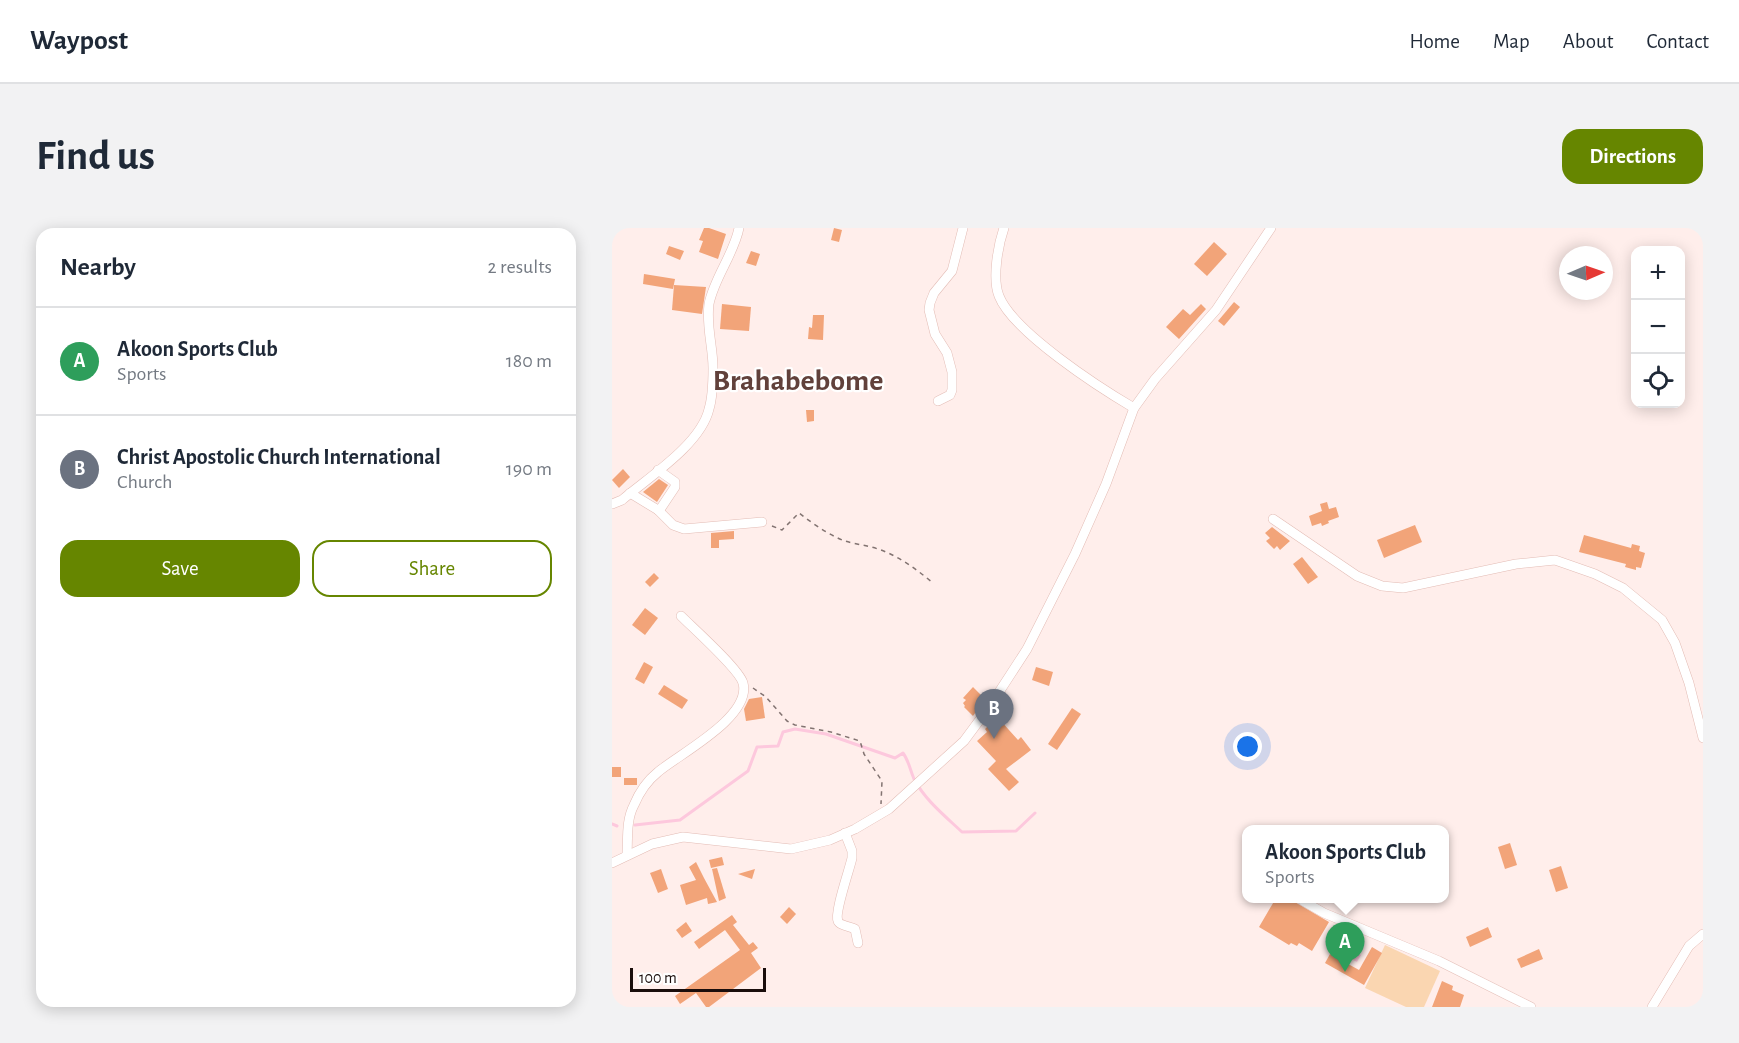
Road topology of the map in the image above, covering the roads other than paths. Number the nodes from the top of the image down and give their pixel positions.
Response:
1 (963, 228) edge
2 (1004, 228) edge
3 (1271, 228) edge
4 (741, 229) edge
5 (938, 401) dead end
6 (1134, 408) junction
7 (658, 470) junction
8 (630, 493) junction
9 (612, 504) edge
10 (658, 510) junction
11 (1273, 519) dead end
12 (762, 522) road end
13 (681, 616) dead end
14 (1703, 738) edge
15 (845, 833) junction
16 (627, 854) junction
17 (612, 863) edge
18 (1306, 903) edge
19 (1703, 934) edge
20 (858, 943) dead end
21 (1531, 1007) edge
22 (1652, 1007) edge

1 - 5 street
2 - 6 street
3 - 6 street
4 - 7 street
6 - 15 street
7 - 8 street
7 - 10 street
8 - 9 street
8 - 10 street
10 - 12 street
11 - 14 street
13 - 16 street
15 - 16 street
15 - 20 street
16 - 17 street
18 - 21 street
19 - 22 street

